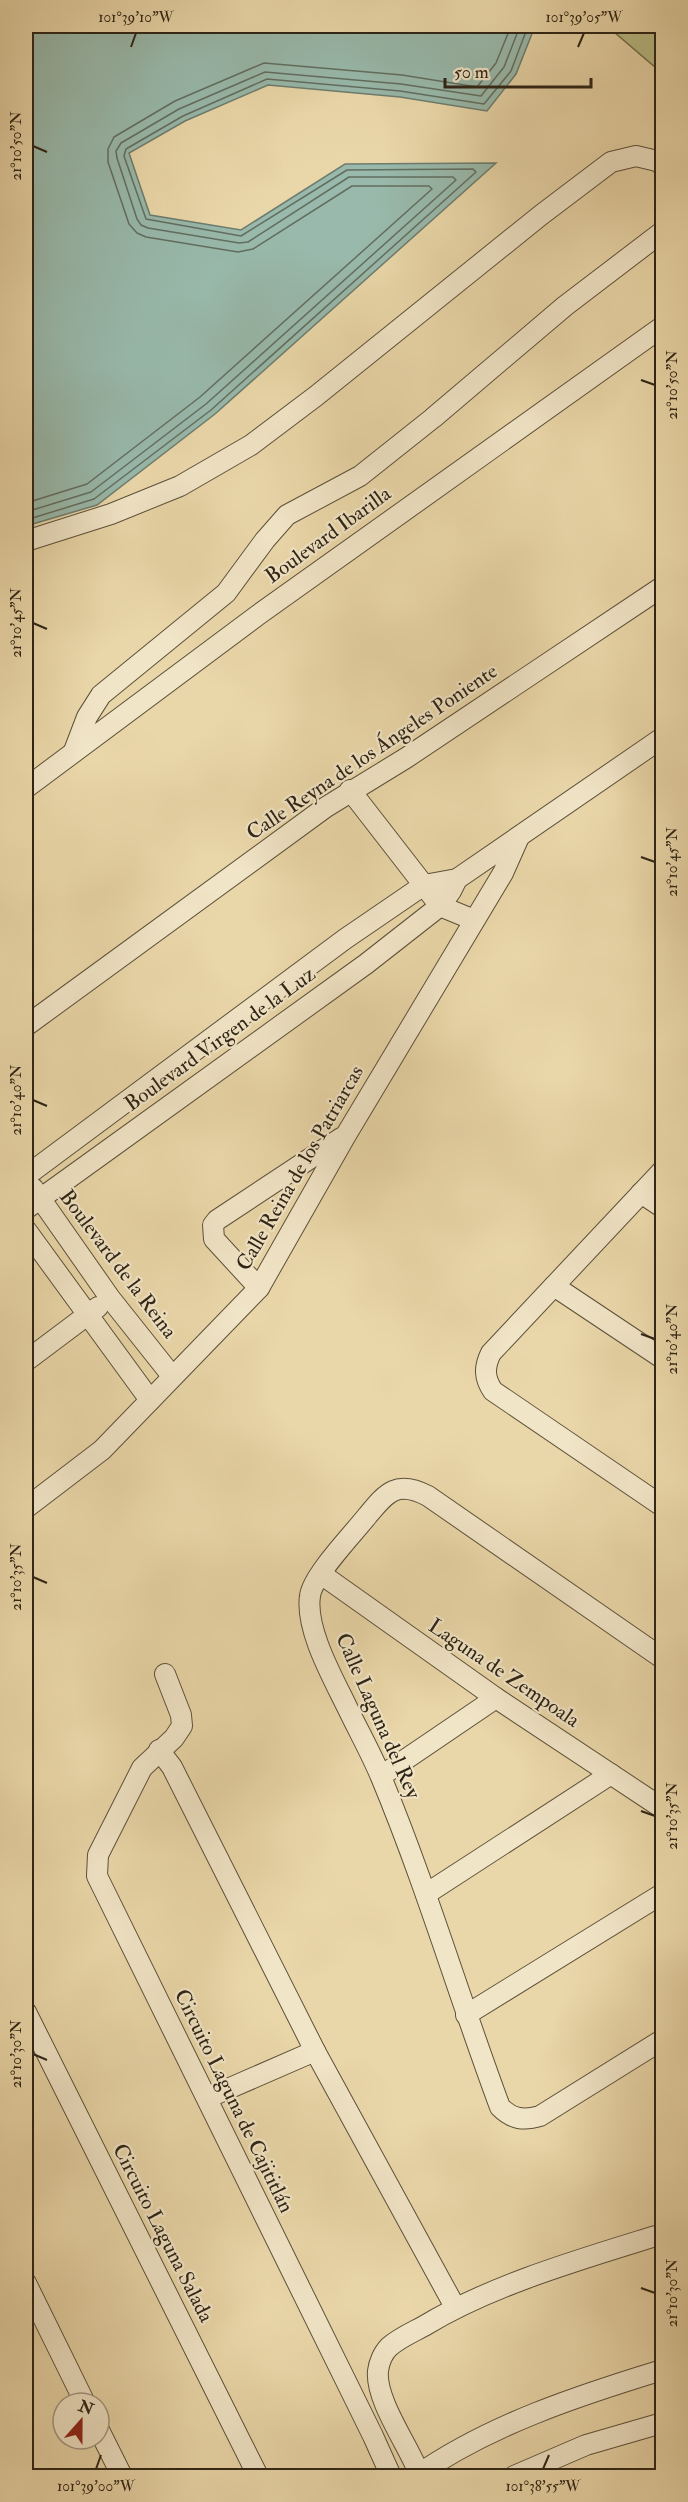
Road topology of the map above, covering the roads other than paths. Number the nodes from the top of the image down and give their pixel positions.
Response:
1 (663, 165) edge
2 (663, 232) edge
3 (663, 327) edge
4 (26, 541) edge
5 (663, 587) edge
6 (663, 738) edge
7 (75, 751) junction
8 (27, 788) edge
9 (350, 790) junction
10 (519, 837) junction
11 (457, 879) junction
12 (424, 885) junction
13 (440, 906) junction
14 (474, 920) junction
15 (26, 1026) edge
16 (346, 1135) junction
17 (663, 1171) edge
18 (26, 1177) edge
19 (641, 1193) junction
20 (32, 1203) edge
21 (663, 1208) edge
22 (26, 1230) edge
23 (554, 1286) junction
24 (259, 1288) junction
25 (110, 1298) junction
26 (88, 1314) junction
27 (663, 1358) edge
28 (26, 1360) edge
29 (172, 1376) junction
30 (150, 1400) junction
31 (663, 1506) edge
32 (26, 1508) edge
33 (321, 1574) junction
34 (663, 1658) edge
35 (165, 1674) dead end
36 (496, 1698) junction
37 (159, 1750) junction
38 (611, 1774) junction
39 (381, 1776) junction
40 (663, 1808) edge
41 (426, 1894) junction
42 (663, 1894) edge
43 (26, 2012) edge
44 (466, 2015) junction
45 (663, 2040) edge
46 (315, 2051) junction
47 (207, 2098) junction
48 (663, 2235) edge
49 (26, 2283) edge
50 (455, 2307) junction
51 (663, 2370) edge
52 (79, 2391) edge
53 (663, 2422) edge
54 (110, 2451) edge
55 (122, 2476) edge
56 (258, 2476) edge
57 (391, 2476) edge
58 (418, 2476) edge
59 (514, 2476) edge

1 - 4 street
2 - 7 street
3 - 7 street, Boulevard Ibarilla
5 - 9 street, Calle Reyna de los Ángeles Poniente
6 - 10 street
7 - 8 street, Boulevard Ibarilla
9 - 12 street
9 - 15 street, Calle Reyna de los Ángeles Poniente
10 - 11 street
10 - 14 street, Calle Reina de los Patriarcas
11 - 12 street
11 - 13 street, Boulevard Virgen de la Luz
12 - 13 street
12 - 18 street, Boulevard Virgen de la Luz
13 - 14 street
13 - 20 street, Boulevard Virgen de la Luz
14 - 16 street, Calle Reina de los Patriarcas
16 - 24 street, Calle Reina de los Patriarcas
16 - 24 street
17 - 19 street
18 - 20 street, Boulevard de la Reina
19 - 21 street
19 - 23 street
20 - 25 street, Boulevard de la Reina
22 - 26 street
23 - 27 street
23 - 31 street
24 - 29 street, Calle Reina de los Patriarcas
25 - 26 street
25 - 29 street, Boulevard de la Reina
26 - 28 street
26 - 30 street
29 - 30 street, Calle Reina de los Patriarcas
30 - 32 street, Calle Reina de los Patriarcas
33 - 34 street, Calle Laguna del Rey
33 - 36 street, Laguna de Zempoala
33 - 39 street, Calle Laguna del Rey
35 - 37 street, Circuito Laguna de Cajititlán
36 - 38 street, Laguna de Zempoala
36 - 39 street
37 - 46 street
37 - 47 street, Circuito Laguna de Cajititlán
38 - 40 street, Laguna de Zempoala
38 - 41 street
39 - 41 street, Calle Laguna del Rey
41 - 44 street, Calle Laguna del Rey
42 - 44 street
43 - 56 street, Circuito Laguna Salada
44 - 45 street, Calle Laguna del Rey
46 - 47 street
46 - 50 street
47 - 57 street, Circuito Laguna de Cajititlán
48 - 50 street
49 - 52 street
50 - 58 street
51 - 58 street
53 - 59 street
54 - 55 street

